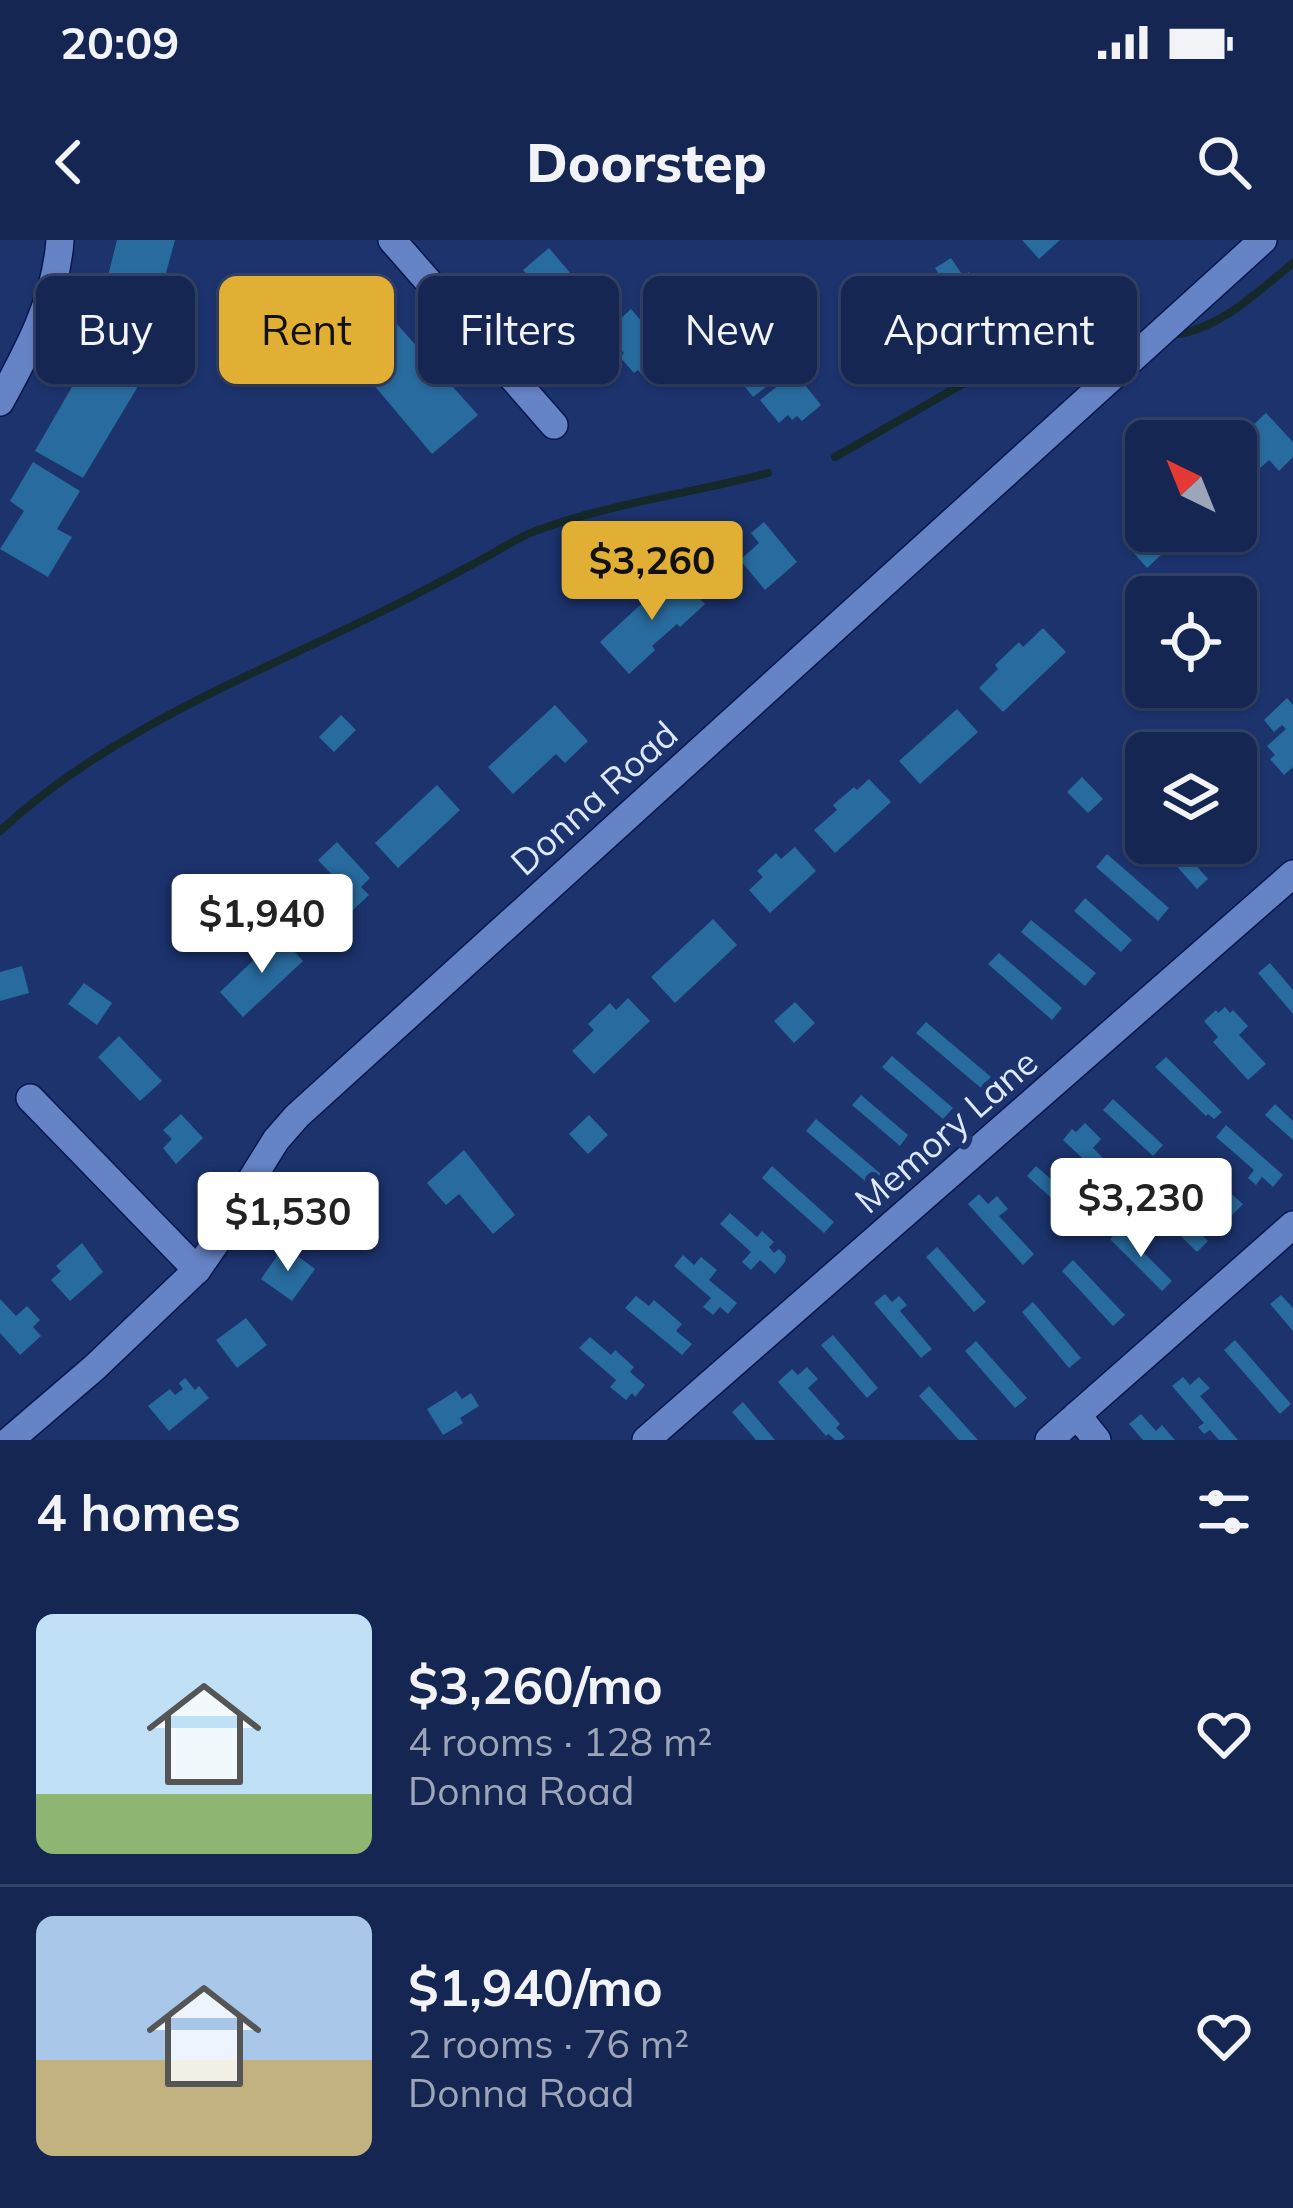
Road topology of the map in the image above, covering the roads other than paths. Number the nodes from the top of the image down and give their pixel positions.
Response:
1 (60, 240) edge
2 (392, 240) edge
3 (1263, 240) edge
4 (0, 402) edge
5 (554, 424) dead end
6 (1293, 874) edge
7 (31, 1099) dead end
8 (1293, 1225) edge
9 (197, 1270) junction
10 (1077, 1415) junction
11 (10, 1440) edge
12 (646, 1440) edge
13 (1049, 1440) edge
14 (1097, 1440) edge

1 - 4 street
2 - 5 street
3 - 9 street, Donna Road
6 - 12 street, Memory Lane
7 - 9 street
8 - 10 street
9 - 11 street, Donna Road
10 - 13 street
10 - 14 street

